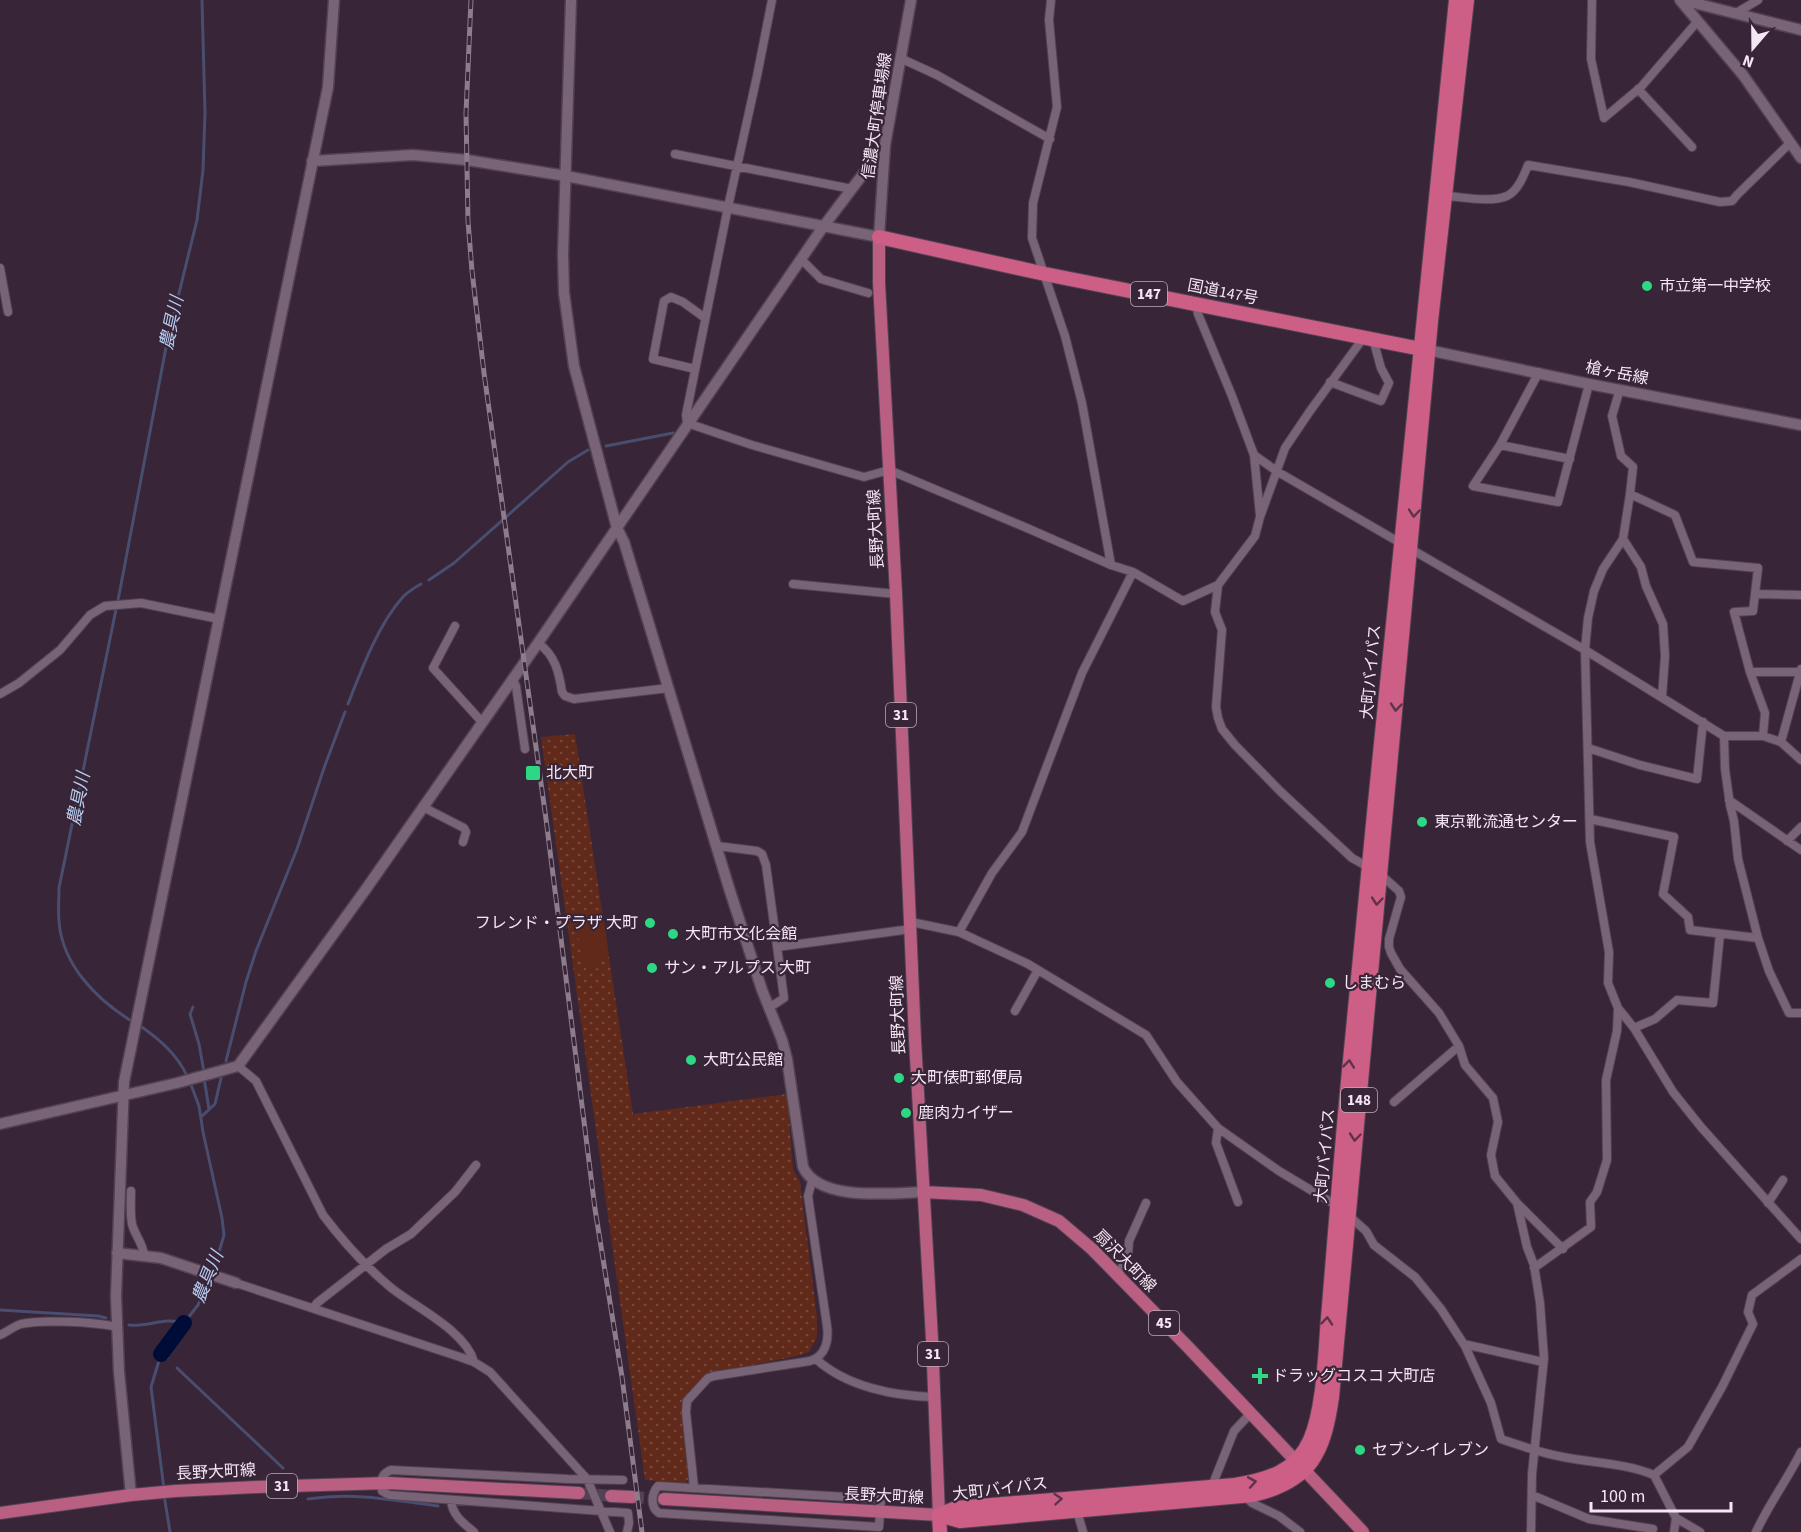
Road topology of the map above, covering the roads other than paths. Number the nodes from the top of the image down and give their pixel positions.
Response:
1 (334, 0) edge
2 (571, 0) edge
3 (772, 0) edge
4 (911, 0) edge
5 (1051, 0) edge
6 (1456, 0) edge
7 (1467, 0) edge
8 (1592, 0) edge
9 (1681, 0) edge
10 (1758, 0) edge
11 (1736, 13) junction
12 (1697, 22) junction
13 (1801, 30) edge
14 (900, 58) junction
15 (1638, 89) junction
16 (1050, 139) junction
17 (1790, 142) junction
18 (885, 145) junction
19 (1692, 147) dead end
20 (675, 154) dead end
21 (1801, 158) edge
22 (312, 161) junction
23 (737, 166) junction
24 (566, 176) junction
25 (852, 189) junction
26 (1446, 196) junction
27 (728, 207) junction
28 (823, 227) junction
29 (879, 237) junction
30 (801, 258) junction
31 (0, 268) edge
32 (1045, 274) junction
33 (868, 293) dead end
34 (1196, 303) junction
35 (8, 312) dead end
36 (705, 318) junction
37 (1368, 338) junction
38 (1424, 349) junction
39 (695, 369) junction
40 (1539, 372) junction
41 (1330, 382) junction
42 (1589, 384) junction
43 (1620, 389) junction
44 (687, 423) junction
45 (1801, 424) edge
46 (1500, 445) junction
47 (1254, 454) junction
48 (1570, 459) junction
49 (889, 470) junction
50 (1278, 472) junction
51 (1630, 494) junction
52 (1260, 517) junction
53 (617, 528) junction
54 (1623, 539) junction
55 (1405, 545) junction
56 (1111, 565) junction
57 (1133, 572) junction
58 (793, 584) dead end
59 (1218, 585) junction
60 (896, 594) junction
61 (1755, 594) junction
62 (1801, 595) edge
63 (219, 619) junction
64 (455, 626) dead end
65 (538, 643) junction
66 (1585, 650) junction
67 (1801, 671) edge
68 (1750, 672) junction
69 (512, 679) junction
70 (669, 687) junction
71 (0, 694) edge
72 (1662, 697) junction
73 (482, 722) junction
74 (1703, 722) junction
75 (1724, 736) junction
76 (1763, 736) junction
77 (1781, 742) junction
78 (1588, 748) junction
79 (525, 749) dead end
80 (1801, 760) edge
81 (1729, 800) junction
82 (423, 807) junction
83 (1590, 819) junction
84 (1801, 827) edge
85 (1787, 841) junction
86 (463, 842) dead end
87 (717, 846) junction
88 (1801, 850) edge
89 (1374, 870) junction
90 (911, 925) junction
91 (959, 932) junction
92 (1720, 934) junction
93 (1758, 938) junction
94 (777, 947) junction
95 (1038, 970) junction
96 (768, 1006) junction
97 (1618, 1008) junction
98 (1016, 1011) dead end
99 (1801, 1013) edge
100 (1634, 1028) junction
101 (1459, 1046) junction
102 (238, 1066) junction
103 (123, 1096) junction
104 (1394, 1102) dead end
105 (0, 1124) edge
106 (1218, 1128) junction
107 (476, 1165) dead end
108 (1783, 1180) dead end
109 (812, 1181) junction
110 (131, 1191) dead end
111 (923, 1192) junction
112 (1238, 1202) dead end
113 (1146, 1203) dead end
114 (1517, 1203) junction
115 (1768, 1203) junction
116 (1343, 1210) junction
117 (1801, 1239) edge
118 (1563, 1249) junction
119 (117, 1253) junction
120 (144, 1255) junction
121 (1801, 1259) edge
122 (367, 1265) junction
123 (1534, 1268) junction
124 (1118, 1275) junction
125 (233, 1282) joint
126 (313, 1308) junction
127 (117, 1327) junction
128 (0, 1335) edge
129 (1464, 1344) junction
130 (816, 1359) junction
131 (474, 1362) junction
132 (1543, 1362) junction
133 (934, 1397) junction
134 (1250, 1414) junction
135 (1533, 1451) junction
136 (1801, 1452) edge
137 (1300, 1466) junction
138 (1654, 1474) junction
139 (587, 1479) junction
140 (623, 1480) dead end
141 (381, 1484) junction
142 (1212, 1486) junction
143 (694, 1487) junction
144 (579, 1493) tunnel mouth
145 (131, 1495) junction
146 (1532, 1495) junction
147 (612, 1496) tunnel mouth
148 (1245, 1496) junction
149 (632, 1497) tunnel mouth
150 (664, 1499) tunnel mouth
151 (451, 1500) junction
152 (601, 1511) junction
153 (1077, 1511) junction
154 (881, 1512) junction
155 (0, 1513) edge
156 (939, 1515) junction
157 (1676, 1518) junction
158 (1653, 1529) dead end
159 (474, 1532) edge
160 (610, 1532) edge
161 (627, 1532) edge
162 (940, 1532) edge
163 (1083, 1532) edge
164 (1300, 1532) edge
165 (1363, 1532) edge
166 (1531, 1532) edge
167 (1674, 1532) edge
168 (1700, 1532) edge
169 (1756, 1532) edge

1 - 22 street
2 - 24 street
3 - 23 street
4 - 14 street, 信濃大町停車場線
5 - 16 street
6 - 38 highway
7 - 26 highway
8 - 15 street
9 - 11 street
9 - 12 street
10 - 11 street
11 - 13 street
12 - 15 street
12 - 17 street
14 - 16 street
14 - 18 street, 信濃大町停車場線
15 - 19 street
16 - 32 street
17 - 21 street
17 - 26 street
18 - 25 street
18 - 29 street, 信濃大町停車場線
20 - 23 street
22 - 24 street
22 - 63 street
23 - 25 street
23 - 27 street
24 - 27 street
24 - 53 street
25 - 28 street
26 - 38 highway
27 - 28 street
27 - 36 street
28 - 29 street
28 - 30 street
29 - 32 highway, 国道147号 / 147
29 - 49 main road, 長野大町線 / 31
30 - 33 street
30 - 44 street
31 - 35 street
32 - 34 highway, 国道147号 / 147
32 - 56 street
34 - 37 highway, 国道147号 / 147
34 - 47 street
36 - 39 street
36 - 39 street
37 - 38 highway, 国道147号 / 147
37 - 41 street
37 - 41 street
38 - 40 street, 槍ヶ岳線
38 - 55 highway, 大町バイパス / 148
39 - 44 street
40 - 42 street, 槍ヶ岳線
40 - 46 street
41 - 50 street
42 - 43 street, 槍ヶ岳線
42 - 48 street
43 - 45 street, 槍ヶ岳線
43 - 51 street
44 - 49 street
44 - 53 street
46 - 48 street
46 - 48 street
47 - 50 street
47 - 52 street
49 - 56 street
49 - 60 main road, 長野大町線 / 31
50 - 52 street
50 - 55 street
51 - 54 street
51 - 61 street
52 - 59 street
53 - 65 street
53 - 70 street
54 - 66 street
54 - 72 street
55 - 66 street
55 - 89 highway, 大町バイパス / 148
56 - 57 street
57 - 59 street
57 - 91 street
58 - 60 street
59 - 89 street
60 - 90 main road, 長野大町線 / 31
61 - 62 street
61 - 68 street
63 - 71 street
63 - 103 street
64 - 73 street
65 - 69 street
65 - 70 street
66 - 72 street
66 - 78 street
67 - 68 street
67 - 77 street
68 - 76 street
69 - 73 street
69 - 79 street
70 - 87 street
72 - 74 street
73 - 82 street
74 - 75 street
74 - 78 street
75 - 76 street
75 - 81 street
76 - 77 street
77 - 80 street
78 - 83 street
81 - 85 street
81 - 93 street
82 - 86 street
82 - 102 street
83 - 92 street
83 - 97 street
84 - 85 street
85 - 88 street
87 - 94 street
87 - 96 street
89 - 101 street
89 - 116 highway, 大町バイパス / 148
90 - 91 street
90 - 94 street
90 - 111 main road, 長野大町線 / 31
91 - 95 street
92 - 93 street
92 - 100 street
93 - 99 street
94 - 96 street
95 - 98 street
95 - 106 street
96 - 109 street
97 - 100 street
97 - 118 street
100 - 115 street
101 - 104 street
101 - 114 street
102 - 103 street
102 - 122 street
103 - 105 street
103 - 119 street
106 - 112 street
106 - 116 street
107 - 122 street
108 - 115 street
109 - 111 street
109 - 130 street
110 - 120 street
111 - 124 main road, 扇沢大町線 / 45
111 - 133 main road, 長野大町線 / 31
113 - 124 street
114 - 118 street
114 - 123 street
115 - 117 street
116 - 129 street
116 - 137 highway, 大町バイパス / 148
118 - 123 street
119 - 120 street
119 - 127 street
120 - 125 street
121 - 138 street
122 - 126 street
122 - 131 street
123 - 132 street
124 - 134 main road, 扇沢大町線 / 45
125 - 126 street
126 - 131 street
127 - 128 street
127 - 145 street
129 - 132 street
129 - 135 street
130 - 133 street
130 - 143 street
131 - 139 street
132 - 135 street
133 - 156 main road, 長野大町線 / 31
134 - 137 main road, 扇沢大町線 / 45
134 - 142 street
135 - 138 street
135 - 146 street
136 - 169 street
142 -> 137 highway, 大町バイパス / 148
137 - 148 highway, 大町バイパス / 148
137 - 165 main road, 扇沢大町線 / 45
138 - 157 street
139 - 140 street
139 - 141 street
139 - 152 street
141 - 144 main road, 長野大町線 / 31
141 - 145 main road, 長野大町線 / 31
141 - 151 street
156 -> 142 highway, 大町バイパス / 148
143 - 154 street
143 - 154 street
145 - 155 main road, 長野大町線 / 31
146 - 158 street
146 - 166 street
147 - 149 main road
148 - 153 highway, 大町バイパス / 148
148 - 164 street
150 - 154 main road, 長野大町線
151 - 152 street
151 - 159 street
152 - 160 street
152 - 161 street
153 - 156 highway, 大町バイパス / 148
153 - 163 street
154 - 156 main road, 長野大町線
156 - 162 highway
157 - 167 street
157 - 168 street

